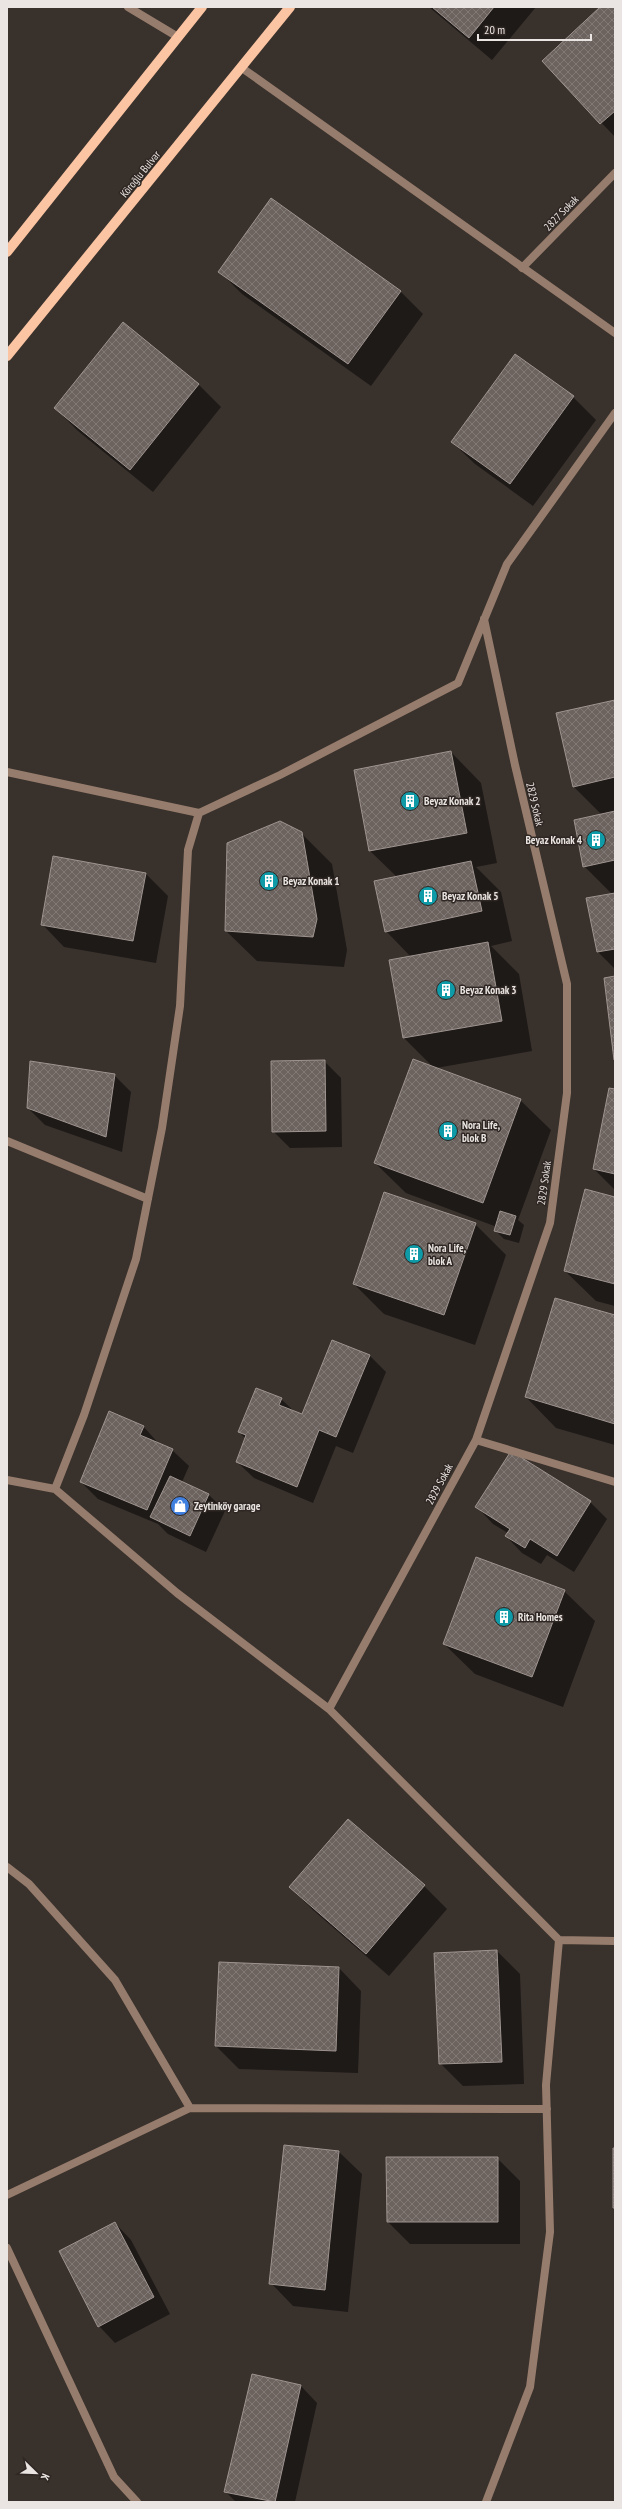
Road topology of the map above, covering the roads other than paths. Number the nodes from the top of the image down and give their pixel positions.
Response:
1 (128, 7) edge
2 (202, 7) edge
3 (290, 7) edge
4 (178, 37) junction
5 (242, 68) junction
6 (615, 173) edge
7 (7, 252) edge
8 (522, 268) junction
9 (615, 333) edge
10 (7, 356) edge
11 (615, 413) edge
12 (484, 620) junction
13 (7, 772) edge
14 (199, 813) junction
15 (7, 1141) edge
16 (148, 1199) junction
17 (476, 1440) junction
18 (7, 1480) edge
19 (615, 1482) edge
20 (55, 1489) junction
21 (329, 1709) junction
22 (7, 1867) edge
23 (559, 1940) junction
24 (615, 1941) edge
25 (190, 2108) junction
26 (547, 2109) junction
27 (7, 2195) edge
28 (7, 2248) edge
29 (137, 2502) edge
30 (486, 2502) edge

1 - 4 street
2 - 4 main road
3 - 5 main road, Köroğlu Bulvar
4 - 7 main road
5 - 8 street
5 - 10 main road, Köroğlu Bulvar
6 - 8 street, 2827 Sokak
8 - 9 street
11 - 12 street
12 - 14 street
12 - 17 street, 2829 Sokak
13 - 14 street
14 - 16 street
15 - 16 street
16 - 20 street
17 - 19 street
17 - 21 street, 2829 Sokak
18 - 20 street
20 - 21 street
21 - 23 street
22 - 25 street
23 - 24 street
23 - 26 street
25 - 26 street
25 - 27 street
26 - 30 street
28 - 29 street

